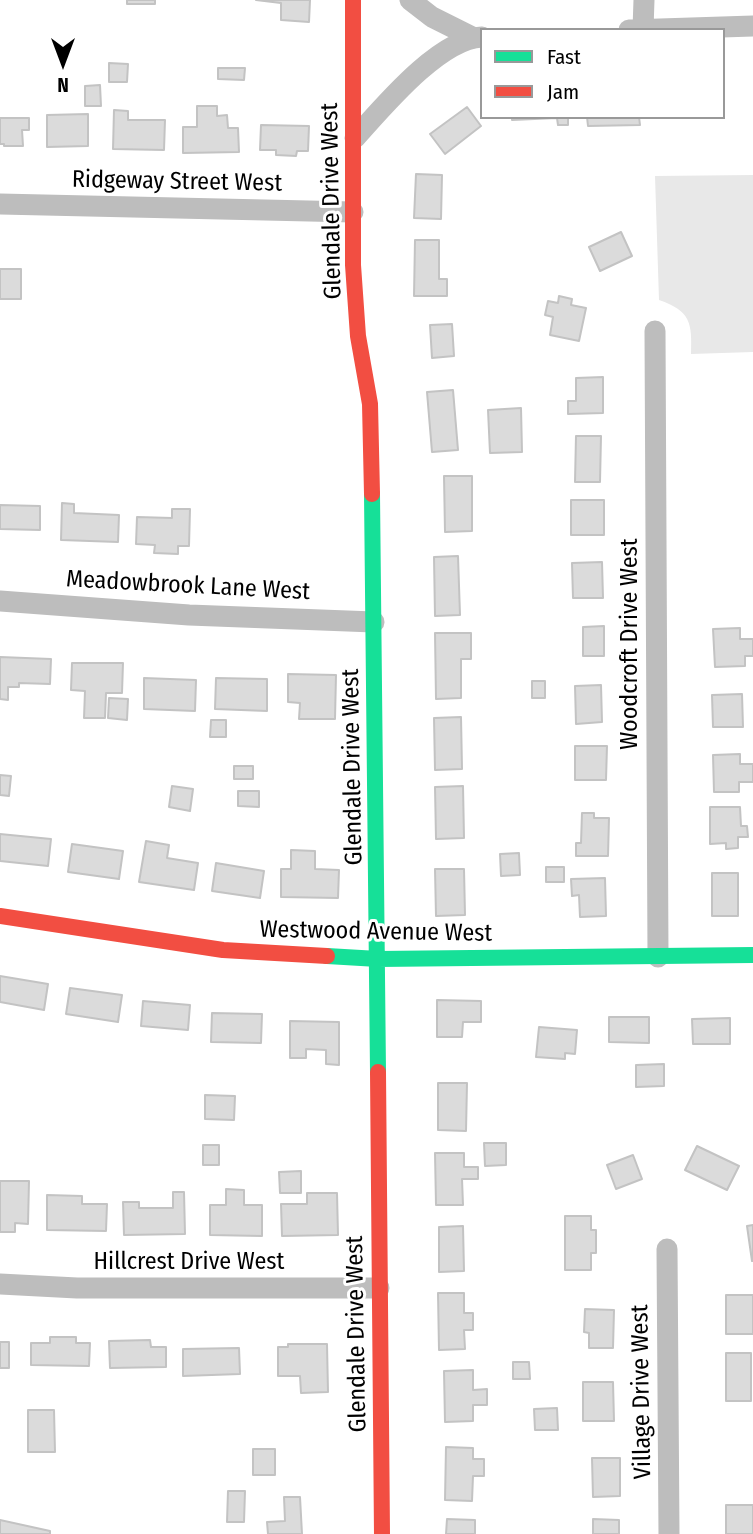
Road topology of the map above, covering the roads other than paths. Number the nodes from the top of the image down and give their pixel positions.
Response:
1 (353, 0) edge
2 (410, 0) edge
3 (644, 0) edge
4 (753, 26) edge
5 (643, 28) edge
6 (680, 28) edge
7 (477, 37) edge
8 (355, 138) junction
9 (0, 204) edge
10 (353, 212) junction
11 (655, 331) dead end
12 (0, 601) edge
13 (374, 622) junction
14 (0, 916) edge
15 (753, 956) edge
16 (658, 957) junction
17 (378, 959) junction
18 (667, 1249) dead end
19 (0, 1284) edge
20 (379, 1288) junction
21 (382, 1534) edge
22 (669, 1534) edge

1 - 8 street, Glendale Drive West
2 - 7 street
3 - 5 street
4 - 6 street
7 - 8 street
8 - 10 street, Glendale Drive West
9 - 10 street, Ridgeway Street West
10 - 13 street, Glendale Drive West
11 - 16 street, Woodcroft Drive West
12 - 13 street, Meadowbrook Lane West
13 - 17 street, Glendale Drive West
14 - 17 street, Westwood Avenue West
15 - 16 street, Westwood Avenue West
16 - 17 street, Westwood Avenue West
17 - 20 street, Glendale Drive West
18 - 22 street, Village Drive West
19 - 20 street, Hillcrest Drive West
20 - 21 street, Glendale Drive West

